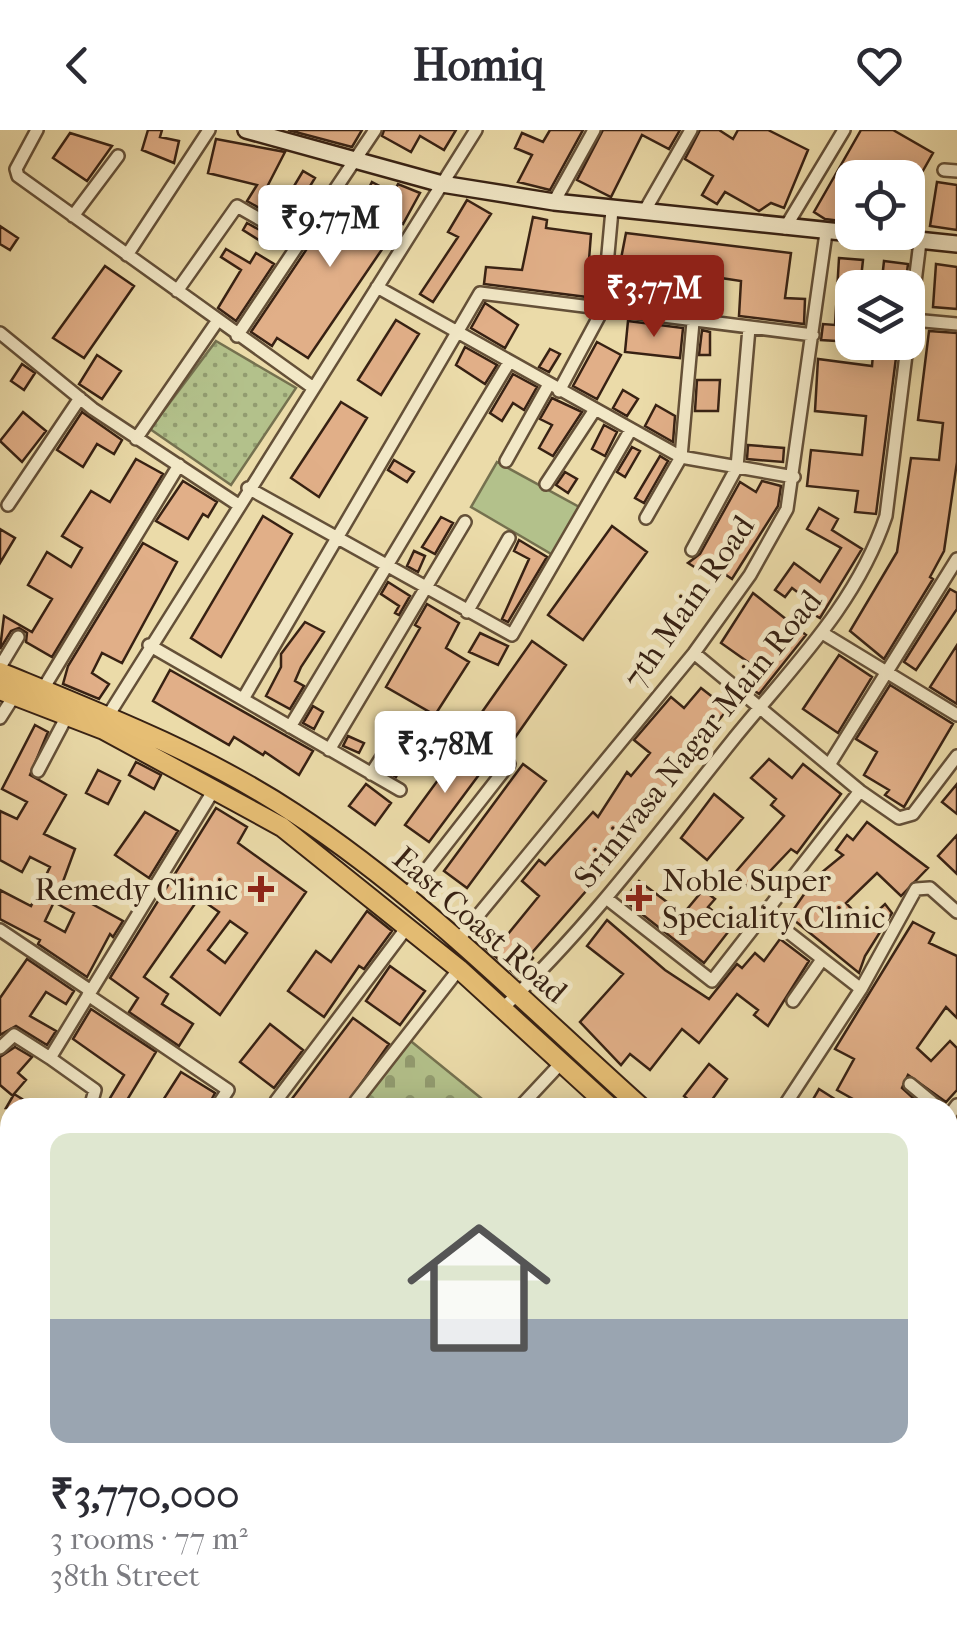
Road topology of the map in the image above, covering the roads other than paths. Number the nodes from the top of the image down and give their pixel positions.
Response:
1 (38, 130) edge
2 (210, 130) edge
3 (246, 130) edge
4 (375, 130) edge
5 (476, 130) edge
6 (594, 130) edge
7 (691, 130) edge
8 (844, 130) edge
9 (269, 134) edge
10 (118, 156) dead end
11 (356, 162) junction
12 (442, 184) junction
13 (554, 202) junction
14 (612, 210) junction
15 (644, 212) junction
16 (72, 216) junction
17 (785, 228) junction
18 (826, 233) junction
19 (835, 234) edge
20 (925, 242) edge
21 (301, 244) junction
22 (957, 244) edge
23 (126, 255) junction
24 (377, 286) junction
25 (176, 291) junction
26 (603, 309) junction
27 (218, 320) junction
28 (925, 321) edge
29 (693, 322) junction
30 (957, 324) edge
31 (749, 328) junction
32 (0, 334) edge
33 (813, 335) junction
34 (237, 336) junction
35 (458, 336) junction
36 (908, 360) edge
37 (508, 364) junction
38 (312, 386) junction
39 (554, 388) junction
40 (80, 398) junction
41 (594, 411) junction
42 (630, 431) junction
43 (136, 439) junction
44 (680, 457) junction
45 (506, 461) dead end
46 (178, 465) junction
47 (737, 467) junction
48 (794, 477) junction
49 (546, 484) dead end
50 (248, 488) junction
51 (237, 504) junction
52 (8, 506) dead end
53 (646, 518) dead end
54 (465, 522) dead end
55 (509, 538) dead end
56 (338, 539) junction
57 (692, 550) dead end
58 (957, 560) edge
59 (387, 566) junction
60 (426, 588) junction
61 (467, 612) junction
62 (824, 634) junction
63 (18, 637) dead end
64 (150, 645) junction
65 (694, 653) junction
66 (0, 669) edge
67 (886, 673) junction
68 (43, 690) junction
69 (7, 692) edge
70 (243, 700) junction
71 (758, 709) junction
72 (957, 715) edge
73 (67, 716) junction
74 (0, 718) edge
75 (105, 723) junction
76 (290, 727) junction
77 (401, 727) dead end
78 (330, 750) junction
79 (956, 761) edge
80 (508, 764) dead end
81 (829, 765) junction
82 (38, 770) dead end
83 (371, 774) junction
84 (214, 788) junction
85 (400, 790) dead end
86 (860, 791) junction
87 (406, 897) junction
88 (606, 898) junction
89 (957, 912) edge
90 (765, 914) junction
91 (408, 926) junction
92 (0, 930) edge
93 (458, 942) junction
94 (821, 961) junction
95 (459, 969) junction
96 (860, 989) junction
97 (88, 992) junction
98 (518, 994) junction
99 (793, 1000) dead end
100 (504, 1008) junction
101 (0, 1048) edge
102 (50, 1058) junction
103 (562, 1062) junction
104 (910, 1084) dead end
105 (93, 1098) edge
106 (223, 1098) edge
107 (278, 1098) edge
108 (358, 1098) edge
109 (528, 1098) edge
110 (600, 1098) edge
111 (631, 1098) edge
112 (789, 1098) edge
113 (928, 1098) edge

1 - 16 street
2 - 23 street
3 - 9 street
4 - 11 street
5 - 12 street
6 - 13 street
7 - 15 street
8 - 17 street
9 - 11 street
10 - 16 street
11 - 12 street
11 - 21 street
12 - 13 street
12 - 24 street
13 - 14 street
14 - 15 street
14 - 26 street
15 - 17 street
16 - 23 street
17 - 18 street
18 - 19 street
18 - 33 street, 7th Main Road
20 - 22 street
21 - 25 street
21 - 34 street
23 - 25 street
24 - 35 street
24 - 38 street
25 - 27 street
26 - 29 street
26 - 35 street
26 - 39 street
27 - 34 street
27 - 43 street
28 - 30 street
29 - 31 street
29 - 44 street
31 - 33 street
31 - 47 street
32 - 40 street
33 - 48 street, 7th Main Road
34 - 38 street
35 - 37 street
35 - 56 street
36 - 62 street, Srinivasa Nagar Main Road
37 - 39 street
37 - 59 street
38 - 50 street
39 - 41 street
39 - 45 street
40 - 43 street
40 - 52 street
41 - 42 street
41 - 49 street
42 - 44 street
42 - 61 street
43 - 46 street
44 - 47 street
44 - 53 street
46 - 51 street
46 - 68 street
47 - 48 street
47 - 57 street
48 - 65 street, 7th Main Road
50 - 51 street
50 - 56 street
51 - 64 street
54 - 60 street
55 - 61 street
56 - 59 street
56 - 70 street
58 - 67 street
59 - 60 street
59 - 76 street
60 - 61 street
60 - 78 street
62 - 67 street
62 - 71 street, Srinivasa Nagar Main Road
63 - 66 street
64 - 70 street
64 - 75 street
65 - 71 street
65 - 93 street, 7th Main Road
66 - 68 main road, East Coast Road
67 - 72 street
67 - 81 street
68 - 75 main road, East Coast Road
69 - 73 main road, East Coast Road
69 - 74 street
70 - 76 street
71 - 81 street
71 - 88 street, Srinivasa Nagar Main Road
73 - 75 main road, East Coast Road
73 - 82 street
75 - 84 main road, East Coast Road
75 - 87 main road, East Coast Road
76 - 78 street
77 - 83 street
78 - 83 street
79 - 86 street
80 - 87 street
81 - 86 street
83 - 85 street
84 - 91 main road, East Coast Road
84 - 97 street
86 - 90 street
87 - 93 main road, East Coast Road
88 - 90 street
88 - 98 street, Srinivasa Nagar Main Road
89 - 96 street
90 - 94 street
91 - 95 main road, East Coast Road
91 - 107 street
92 - 97 street
93 - 98 main road, East Coast Road
94 - 96 street
94 - 99 street
95 - 100 main road, East Coast Road
95 - 108 street
96 - 112 street
97 - 102 street
97 - 106 street
98 - 100 street, Srinivasa Nagar Main Road
98 - 111 main road, East Coast Road
100 - 103 main road, East Coast Road
101 - 102 street
102 - 105 street
103 - 109 street
103 - 110 main road, East Coast Road
104 - 113 street

